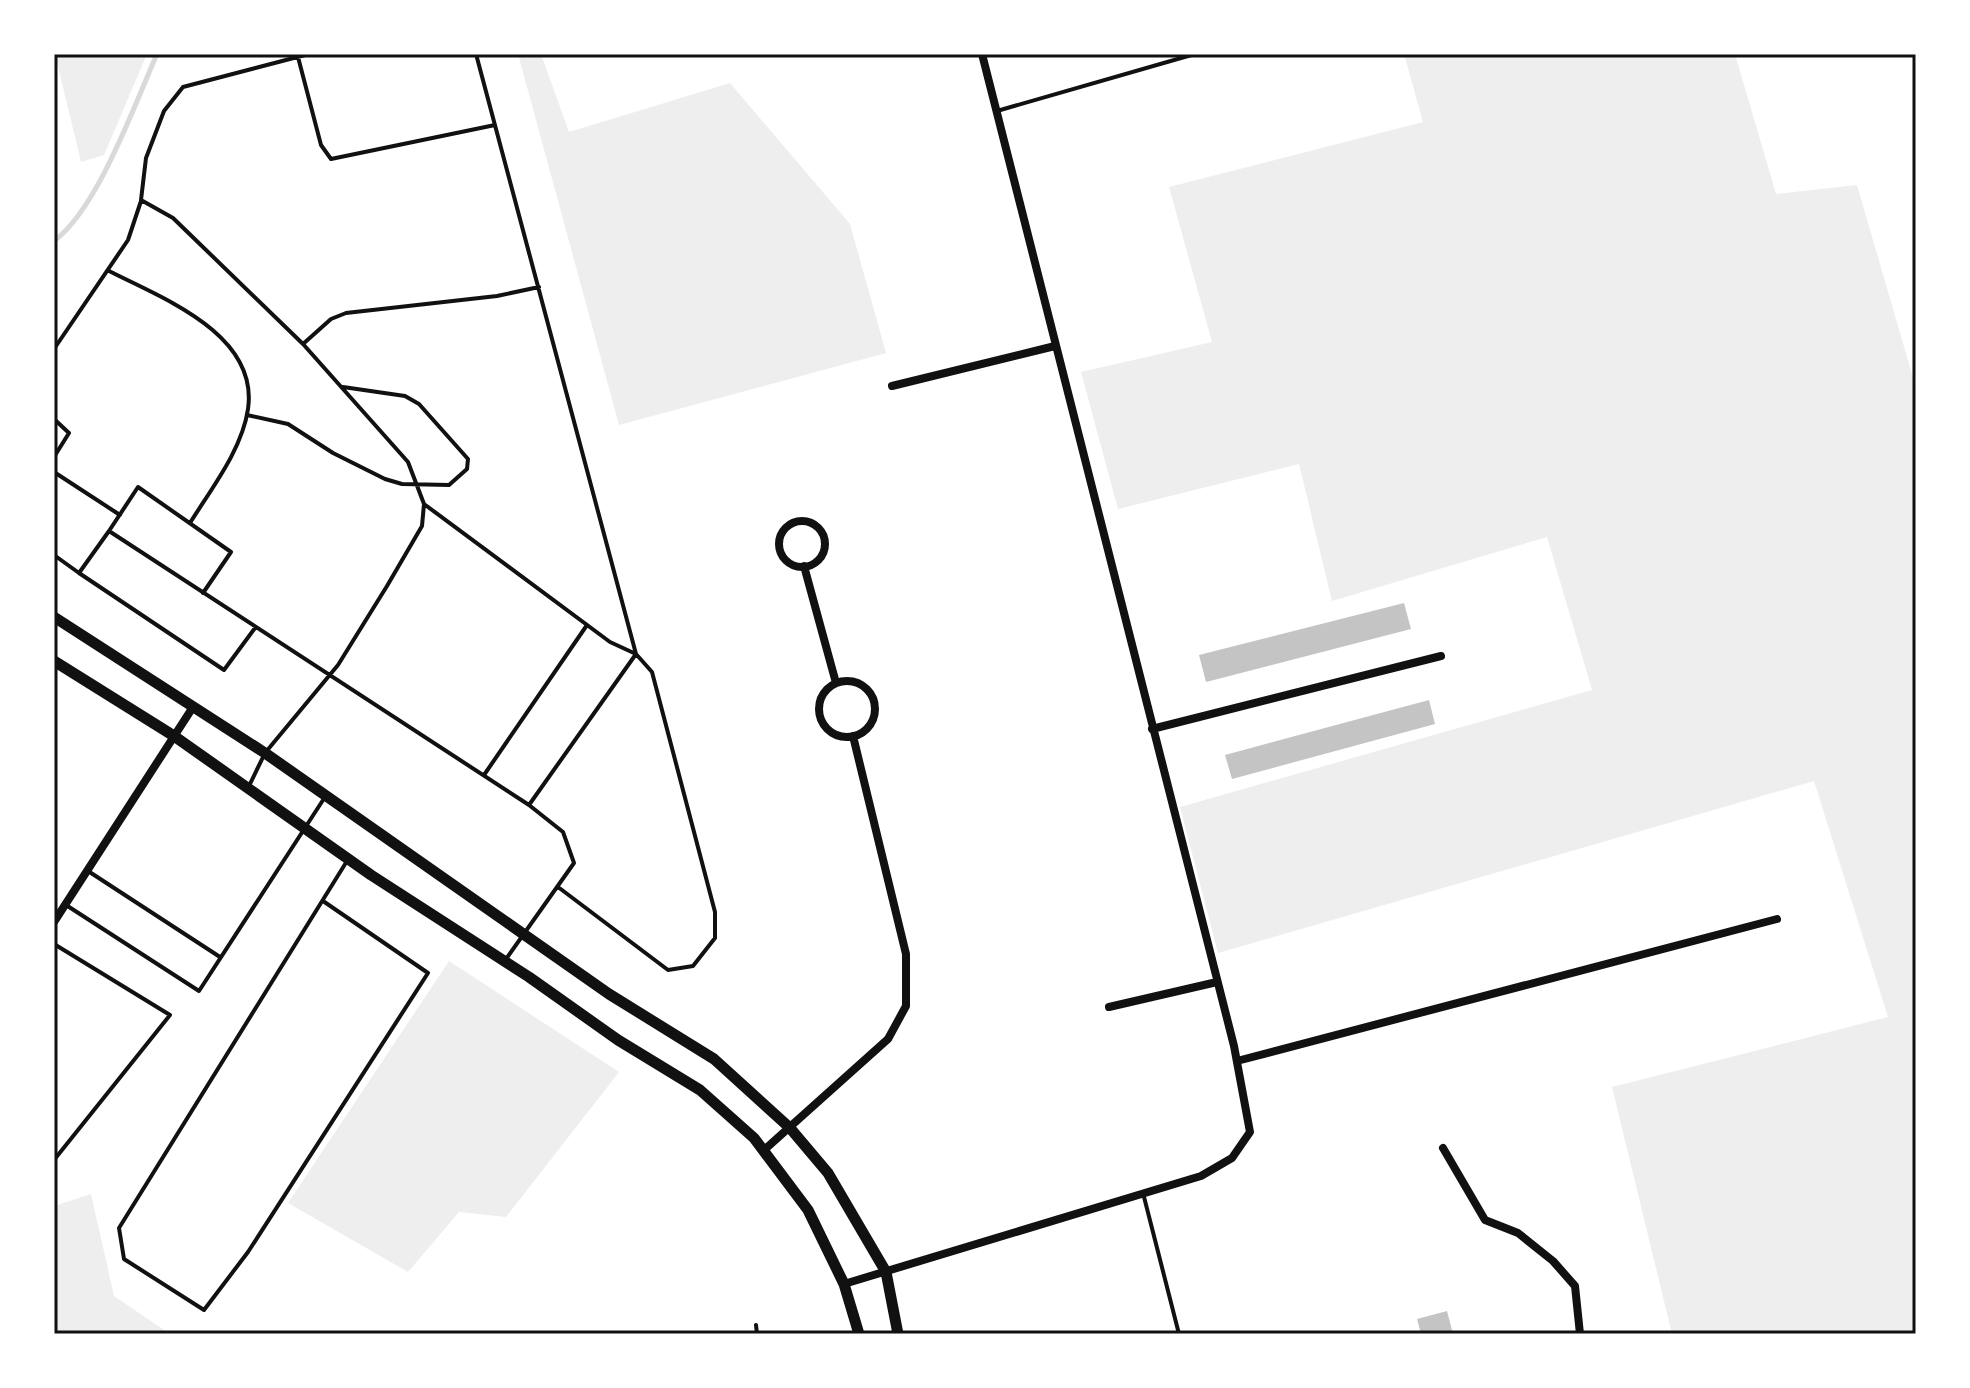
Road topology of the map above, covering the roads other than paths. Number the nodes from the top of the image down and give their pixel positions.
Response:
1 (309, 54) edge
2 (476, 54) edge
3 (982, 54) edge
4 (1195, 54) edge
5 (298, 57) junction
6 (997, 111) junction
7 (495, 125) junction
8 (141, 200) junction
9 (109, 271) junction
10 (539, 287) junction
11 (303, 344) junction
12 (1055, 346) junction
13 (54, 349) edge
14 (892, 386) dead end
15 (341, 387) junction
16 (247, 415) junction
17 (54, 419) edge
18 (54, 457) edge
19 (54, 472) edge
20 (419, 484) junction
21 (424, 504) junction
22 (120, 515) junction
23 (190, 523) junction
24 (109, 531) junction
25 (54, 555) edge
26 (804, 566) junction
27 (79, 573) junction
28 (203, 593) junction
29 (54, 617) edge
30 (587, 625) junction
31 (255, 628) junction
32 (636, 654) junction
33 (1441, 656) dead end
34 (54, 661) edge
35 (328, 676) junction
36 (836, 683) junction
37 (193, 707) junction
38 (1152, 729) junction
39 (174, 736) junction
40 (853, 736) junction
41 (265, 753) junction
42 (483, 776) junction
43 (247, 788) junction
44 (326, 795) junction
45 (529, 805) junction
46 (303, 827) junction
47 (349, 859) junction
48 (88, 871) junction
49 (558, 887) junction
50 (323, 901) junction
51 (66, 905) junction
52 (1777, 919) dead end
53 (54, 922) edge
54 (524, 934) junction
55 (54, 944) edge
56 (220, 957) junction
57 (504, 960) junction
58 (1217, 982) junction
59 (1109, 1007) dead end
60 (1237, 1061) junction
61 (790, 1128) junction
62 (1443, 1148) dead end
63 (763, 1151) junction
64 (54, 1160) edge
65 (1143, 1191) junction
66 (886, 1272) junction
67 (844, 1284) junction
68 (756, 1325) dead end
69 (757, 1334) edge
70 (859, 1334) edge
71 (898, 1334) edge
72 (1179, 1334) edge
73 (1580, 1334) edge

1 - 5 lane
2 - 7 lane
3 - 6 street
4 - 6 lane
5 - 7 lane
5 - 8 lane
6 - 12 street
7 - 10 lane
8 - 9 lane
8 - 11 lane
9 - 13 lane
9 - 16 lane
10 - 11 lane
10 - 32 lane
11 - 15 lane
12 - 14 street
12 - 38 street
15 - 20 lane
15 - 20 lane
16 - 20 lane
16 - 23 lane
17 - 18 lane
19 - 22 lane
20 - 21 lane
21 - 30 lane
21 - 35 lane
22 - 23 lane
22 - 24 lane
23 - 28 lane
24 - 27 lane
24 - 28 lane
25 - 27 lane
26 - 26 street
26 - 36 street
27 - 31 lane
28 - 31 lane
29 - 37 street
30 - 32 lane
30 - 42 lane
31 - 35 lane
32 - 45 lane
32 - 49 lane
33 - 38 street
34 - 39 street
35 - 41 lane
35 - 42 lane
36 - 40 street
36 - 40 street
37 - 39 street
37 - 41 street
38 - 58 street
39 - 43 street
39 - 48 street
40 - 61 street
41 - 43 lane
41 - 44 street
42 - 45 lane
43 - 46 street
44 - 46 lane
44 - 54 street
45 - 49 lane
46 - 47 street
46 - 56 lane
47 - 50 lane
47 - 57 street
48 - 51 street
48 - 56 lane
49 - 54 lane
50 - 50 lane
51 - 53 street
51 - 56 lane
52 - 60 street
54 - 57 lane
54 - 61 street
55 - 64 lane
57 - 63 street
58 - 59 street
58 - 60 street
60 - 65 street
61 - 63 street
61 - 66 street
62 - 73 street
63 - 67 street
65 - 66 street
65 - 72 lane
66 - 67 street
66 - 71 street
67 - 70 street
68 - 69 lane

